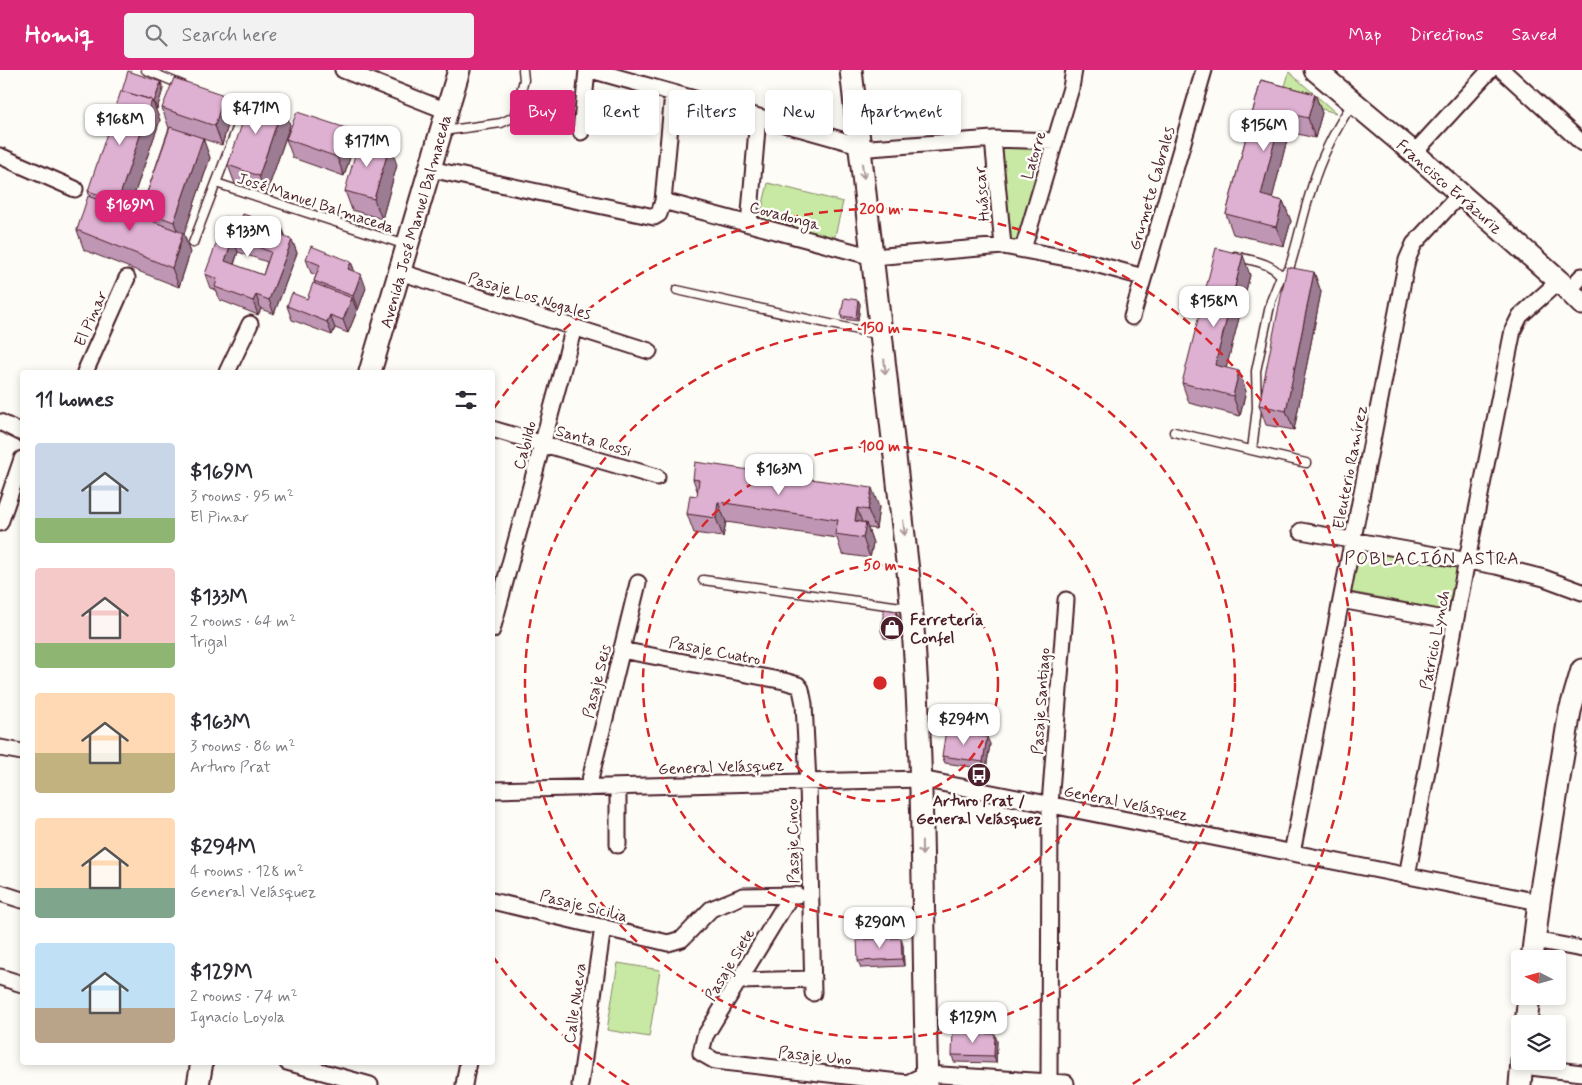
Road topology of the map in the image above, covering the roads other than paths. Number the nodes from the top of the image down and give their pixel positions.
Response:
1 (146, 70) edge
2 (343, 70) edge
3 (460, 70) edge
4 (523, 70) edge
5 (587, 70) edge
6 (591, 70) edge
7 (851, 70) edge
8 (1074, 70) edge
9 (1204, 70) edge
10 (1315, 70) edge
11 (1491, 71) edge
12 (190, 88) edge
13 (669, 92) edge
14 (208, 96) edge
15 (1353, 102) junction
16 (755, 116) edge
17 (758, 117) junction
18 (444, 121) junction
19 (581, 132) dead end
20 (669, 135) edge
21 (993, 139) junction
22 (1055, 141) junction
23 (1582, 143) edge
24 (860, 146) junction
25 (1414, 153) junction
26 (0, 156) edge
27 (430, 169) junction
28 (216, 184) junction
29 (75, 189) dead end
30 (1460, 194) junction
31 (663, 201) junction
32 (750, 224) junction
33 (193, 243) dead end
34 (408, 246) junction
35 (1003, 246) junction
36 (1023, 249) junction
37 (1229, 255) edge
38 (873, 257) junction
39 (400, 272) junction
40 (1281, 276) junction
41 (1143, 277) junction
42 (127, 278) dead end
43 (1573, 288) edge
44 (677, 290) dead end
45 (1132, 317) dead end
46 (250, 324) dead end
47 (574, 327) junction
48 (882, 336) junction
49 (649, 351) dead end
50 (86, 370) edge
51 (228, 370) edge
52 (371, 370) edge
53 (1, 424) edge
54 (495, 430) edge
55 (20, 432) edge
56 (1174, 432) dead end
57 (543, 444) junction
58 (1252, 450) junction
59 (1306, 463) dead end
60 (20, 465) edge
61 (657, 477) dead end
62 (0, 523) edge
63 (1302, 531) dead end
64 (1352, 540) junction
65 (1467, 560) junction
66 (703, 580) dead end
67 (638, 583) dead end
68 (1582, 592) edge
69 (1066, 600) dead end
70 (1341, 600) junction
71 (912, 609) junction
72 (495, 619) edge
73 (1456, 621) junction
74 (621, 650) junction
75 (1582, 670) edge
76 (801, 689) joint
77 (1579, 690) edge
78 (0, 748) edge
79 (20, 752) edge
80 (921, 778) junction
81 (808, 782) junction
82 (618, 787) junction
83 (588, 788) junction
84 (495, 790) edge
85 (1050, 804) junction
86 (618, 845) dead end
87 (1292, 852) junction
88 (1407, 876) junction
89 (0, 893) edge
90 (791, 895) junction
91 (811, 895) junction
92 (20, 899) edge
93 (495, 901) edge
94 (1539, 902) junction
95 (603, 927) junction
96 (1582, 949) edge
97 (1533, 950) edge
98 (0, 977) edge
99 (739, 980) junction
100 (20, 983) edge
101 (701, 1052) joint
102 (201, 1065) edge
103 (299, 1065) edge
104 (467, 1065) edge
105 (1522, 1071) edge
106 (1582, 1073) edge
107 (926, 1080) edge
108 (1049, 1082) junction
109 (198, 1085) edge
110 (370, 1085) edge
111 (464, 1085) edge
112 (580, 1085) edge
113 (1066, 1085) edge

1 - 12 lane
2 - 18 street
3 - 18 street, Avenida José Manuel Balmaceda
4 - 18 lane
5 - 19 street
6 - 13 street
7 - 24 street
8 - 22 street, Latorre
9 - 41 street, Grumete Cabrales
10 - 15 street, Francisco Errázuriz
11 - 23 street
11 - 25 street
14 - 28 lane
15 - 25 street, Francisco Errázuriz
15 - 40 lane
16 - 17 street
17 - 24 street
17 - 32 street
18 - 27 street, Avenida José Manuel Balmaceda
20 - 31 street
21 - 22 street
21 - 24 street
21 - 35 street, Huáscar
22 - 36 street, Latorre
24 -> 38 street
25 - 30 street, Francisco Errázuriz
26 - 29 street
27 - 31 street
27 - 34 street, Avenida José Manuel Balmaceda
28 - 33 lane
28 - 34 lane, José Manuel Balmaceda
30 - 43 street, Francisco Errázuriz
30 - 64 street, Eleuterio Ramírez
31 - 32 street, Covadonga
32 - 38 street, Covadonga
34 - 39 street, Avenida José Manuel Balmaceda
35 - 36 street, Covadonga
35 - 38 street, Covadonga
36 - 41 street, Covadonga
37 - 40 lane
38 - 48 street
39 - 47 street, Pasaje Los Nogales
39 - 52 street, Avenida José Manuel Balmaceda
40 - 58 lane
41 - 45 street, Grumete Cabrales
42 - 50 street, El Pinar
43 - 65 street, Patricio Lynch
44 - 48 lane
46 - 51 street
47 - 49 street, Pasaje Los Nogales
47 - 57 street, Cabildo
48 -> 71 street
53 - 55 street
54 - 57 street, Santa Rossi
56 - 58 lane
57 - 61 street, Santa Rossi
57 - 72 street, Cabildo
58 - 59 lane
60 - 62 street
63 - 64 street
64 - 65 street
64 - 70 street, Eleuterio Ramírez
65 - 68 street
65 - 73 street, Patricio Lynch
66 - 71 lane
67 - 74 street, Pasaje Seis
69 - 85 street, Pasaje Santiago
70 - 73 street
70 - 87 street, Eleuterio Ramírez
71 - 80 street
73 - 88 street, Patricio Lynch
74 - 76 street, Pasaje Cuatro
74 - 83 street, Pasaje Seis
75 - 77 street
76 - 81 street, Pasaje Cinco
77 - 94 street
78 - 79 street
80 - 81 street, General Velásquez
80 - 85 street, General Velásquez
80 -> 107 street
81 - 82 street, General Velásquez
81 - 91 street, Pasaje Cinco
82 - 83 street, General Velásquez
82 - 86 street
83 - 84 street, General Velásquez
85 - 87 street, General Velásquez
85 - 108 street, Pasaje Santiago
87 - 88 street, General Velásquez
88 - 94 street, General Velásquez
89 - 92 street
90 - 91 street
90 - 95 street, Pasaje Sicilia
90 - 99 street, Pasaje Siete
91 - 99 street, Pasaje Cinco
93 - 95 street, Pasaje Sicilia
94 - 97 street
95 - 112 street, Calle Nueva
96 - 97 street
98 - 100 street
99 - 101 street, Pasaje Siete
101 - 107 street, Pasaje Uno
102 - 109 street
103 - 110 street
104 - 111 street
105 - 106 street
107 - 108 street
108 - 113 street

